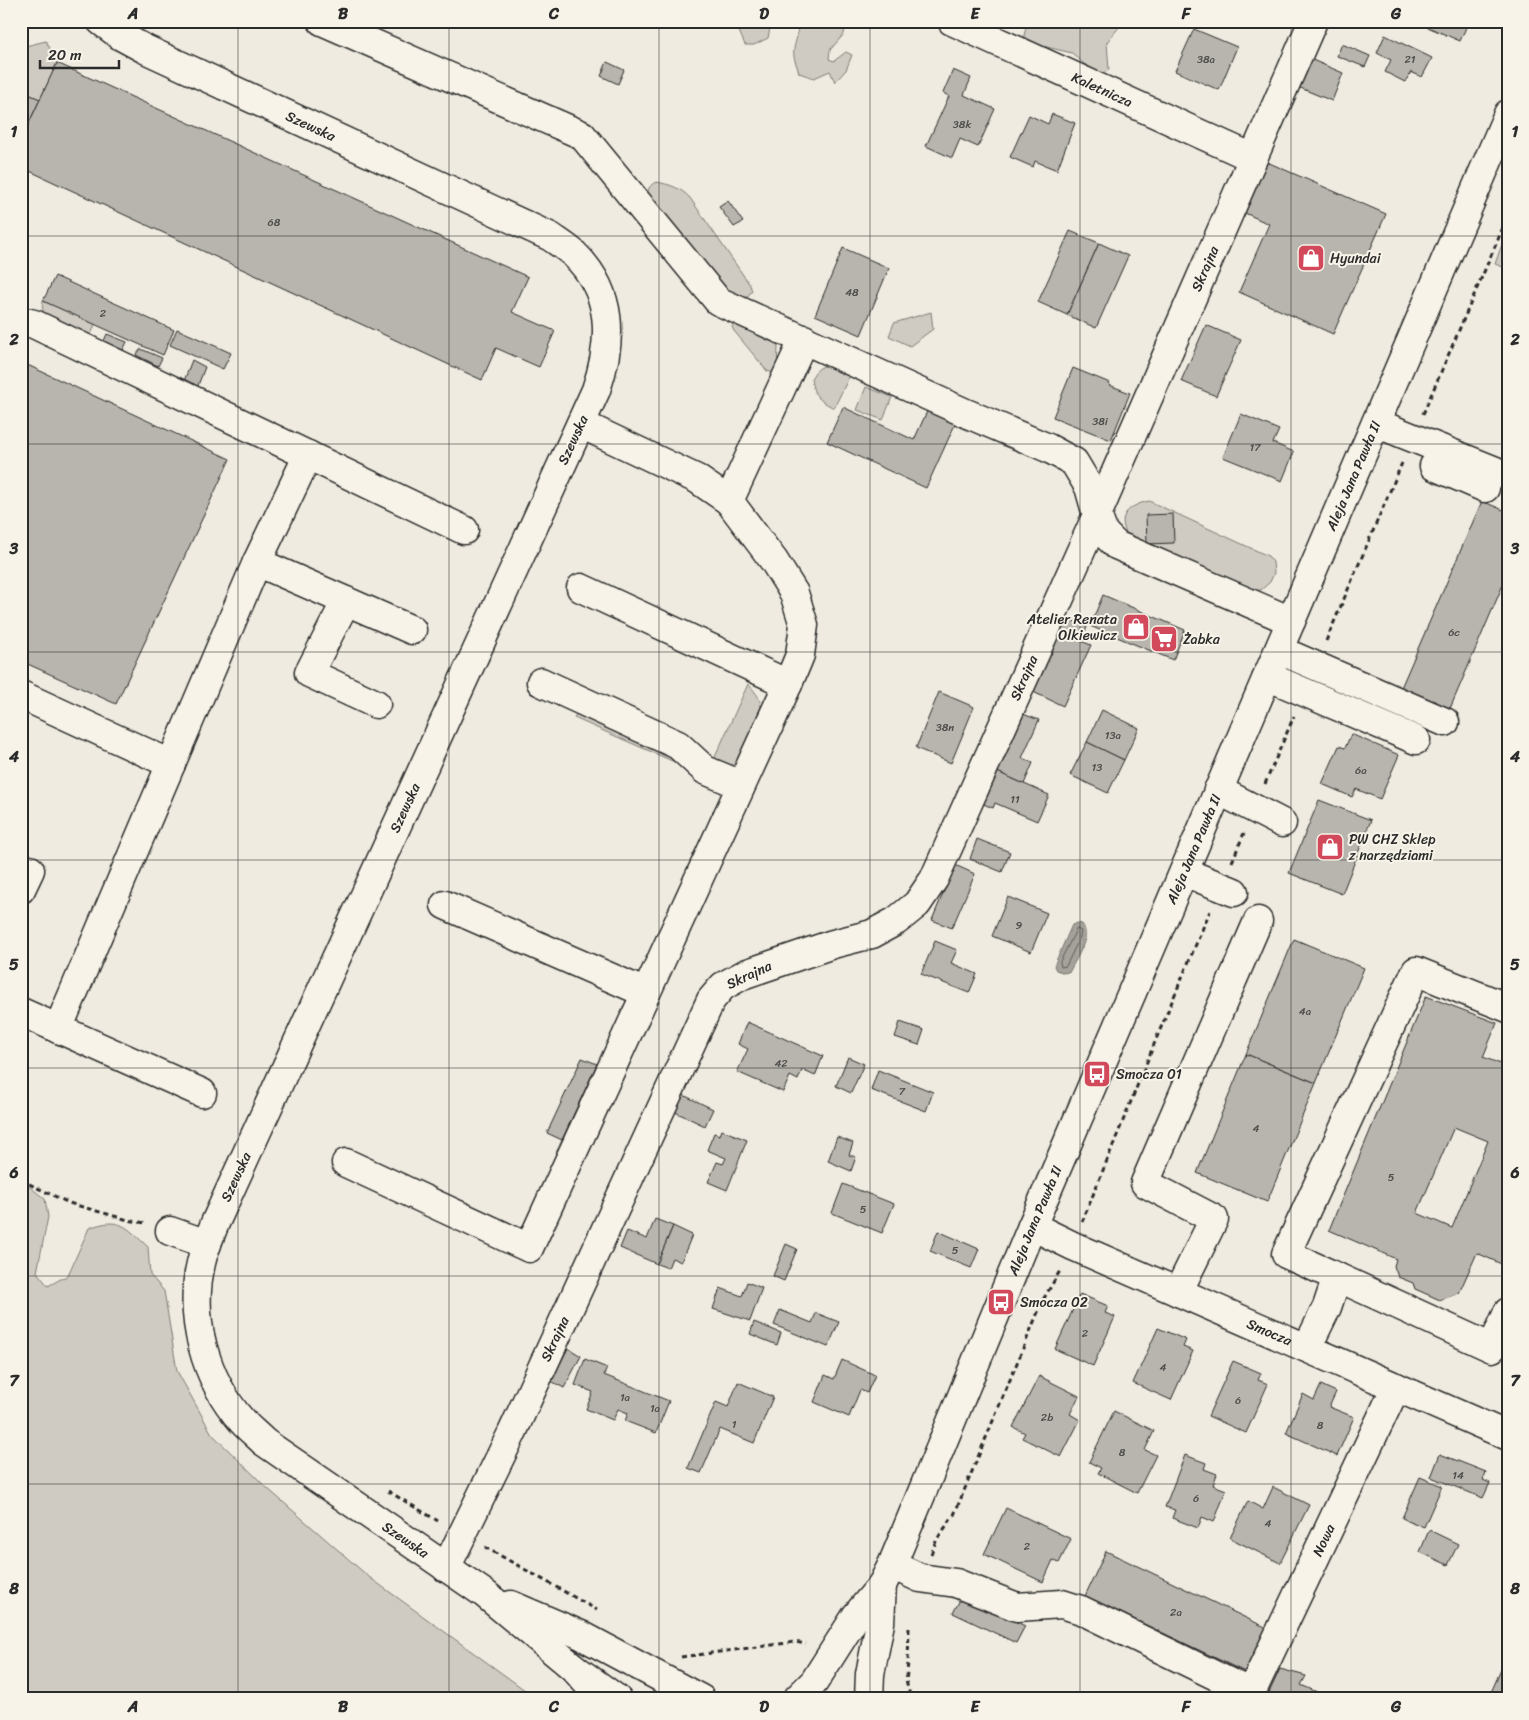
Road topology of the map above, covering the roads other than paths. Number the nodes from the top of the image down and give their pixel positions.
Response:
1 (101, 21) edge
2 (322, 21) edge
3 (952, 21) edge
4 (1313, 21) edge
5 (1508, 114) edge
6 (1253, 158) junction
7 (21, 321) edge
8 (804, 339) junction
9 (580, 424) junction
10 (1373, 430) junction
11 (308, 455) junction
12 (1496, 482) edge
13 (729, 501) junction
14 (1097, 515) junction
15 (464, 530) dead end
16 (257, 562) junction
17 (581, 588) dead end
18 (346, 601) junction
19 (1291, 622) junction
20 (412, 630) dead end
21 (1279, 650) junction
22 (1267, 676) junction
23 (541, 682) dead end
24 (788, 684) junction
25 (21, 695) edge
26 (376, 704) dead end
27 (1445, 722) dead end
28 (1416, 740) dead end
29 (171, 764) junction
30 (741, 785) junction
31 (1218, 790) junction
32 (1282, 823) dead end
33 (1184, 872) junction
34 (1234, 892) dead end
35 (445, 905) dead end
36 (1258, 921) dead end
37 (646, 993) junction
38 (1508, 1008) edge
39 (21, 1012) edge
40 (58, 1029) junction
41 (202, 1093) dead end
42 (346, 1163) dead end
43 (1032, 1226) junction
44 (170, 1230) road end
45 (206, 1244) junction
46 (1337, 1277) junction
47 (1178, 1292) junction
48 (1508, 1312) edge
49 (1308, 1348) junction
50 (1396, 1387) junction
51 (1508, 1436) edge
52 (446, 1568) junction
53 (887, 1575) junction
54 (484, 1594) junction
55 (574, 1668) junction
56 (869, 1687) edge
57 (601, 1699) edge
58 (617, 1699) edge
59 (701, 1699) edge
60 (797, 1699) edge

1 - 9 street, Szewska
2 - 8 street
3 - 6 street, Kaletnicza
4 - 6 street, Skrajna
5 - 10 street, Aleja Jana Pawła II
6 - 14 street, Skrajna
7 - 11 street
8 - 13 street
8 - 14 street
9 - 13 street
9 - 45 street, Szewska
10 - 12 street
10 - 19 street, Aleja Jana Pawła II
11 - 15 street
11 - 16 street
13 - 24 street
14 - 19 street
14 - 52 street, Skrajna
16 - 18 street
16 - 29 street
17 - 24 street
18 - 20 street
18 - 26 street
19 - 21 street, Aleja Jana Pawła II
21 - 22 street, Aleja Jana Pawła II
21 - 27 street
22 - 28 street
22 - 31 street, Aleja Jana Pawła II
23 - 30 street
24 - 30 street
25 - 29 street
29 - 40 street
30 - 37 street
31 - 32 street
31 - 33 street, Aleja Jana Pawła II
33 - 34 street
33 - 43 street, Aleja Jana Pawła II
35 - 37 street
36 - 47 street
37 - 42 street
38 - 46 street
39 - 40 street
40 - 41 street
43 - 47 street, Smocza
43 - 53 street, Aleja Jana Pawła II
44 - 45 street
45 - 52 street, Szewska
46 - 48 street
46 - 49 street
47 - 49 street, Smocza
49 - 50 street, Smocza
50 - 51 street, Smocza
50 - 53 street, Nowa
52 - 54 street, Szewska
53 - 56 street, Aleja Jana Pawła II
53 - 60 street, Aleja Jana Pawła II
54 - 55 street, Szewska
54 - 59 street
55 - 57 street
55 - 58 street, Szewska

